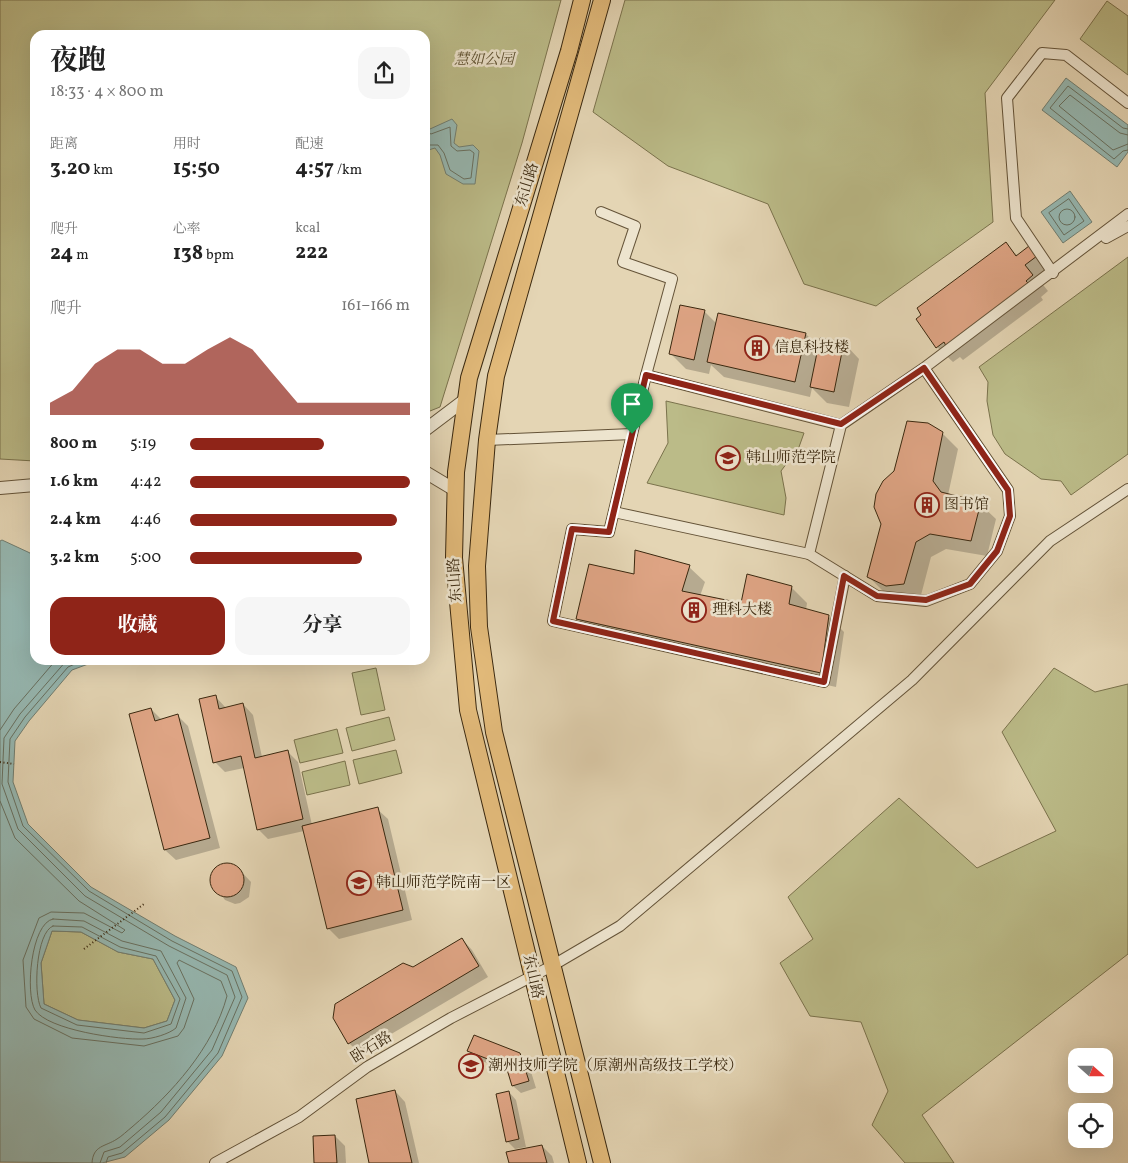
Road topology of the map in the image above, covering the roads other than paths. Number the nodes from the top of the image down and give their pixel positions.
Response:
1 (582, 0) edge
2 (602, 0) edge
3 (1128, 103) edge
4 (600, 212) dead end
5 (1128, 214) edge
6 (1128, 226) edge
7 (1082, 250) junction
8 (1053, 273) junction
9 (924, 368) junction
10 (646, 375) junction
11 (466, 399) junction
12 (841, 424) junction
13 (430, 426) edge
14 (632, 434) junction
15 (487, 440) junction
16 (430, 475) edge
17 (30, 485) edge
18 (0, 488) edge
19 (1128, 489) edge
20 (455, 490) junction
21 (614, 512) junction
22 (809, 554) junction
23 (844, 576) junction
24 (550, 966) junction
25 (532, 976) junction
26 (215, 1163) edge
27 (578, 1163) edge
28 (602, 1163) edge

1 - 11 main road, 东山路
2 - 15 main road, 东山路
3 - 8 street
4 - 10 street
5 - 7 street
6 - 7 street
7 - 8 street
8 - 9 street
9 - 12 street
9 - 23 street
10 - 12 street
10 - 14 street
11 - 13 street
11 - 20 main road, 东山路
12 - 22 street
14 - 15 street
14 - 21 street
15 - 24 main road, 东山路
16 - 20 street
17 - 18 street
19 - 24 street, 卧石路
20 - 25 main road, 东山路
21 - 22 street
21 - 23 street
22 - 23 street
24 - 25 street, 卧石路
24 - 28 main road, 东山路
25 - 26 street, 卧石路
25 - 27 main road, 东山路

